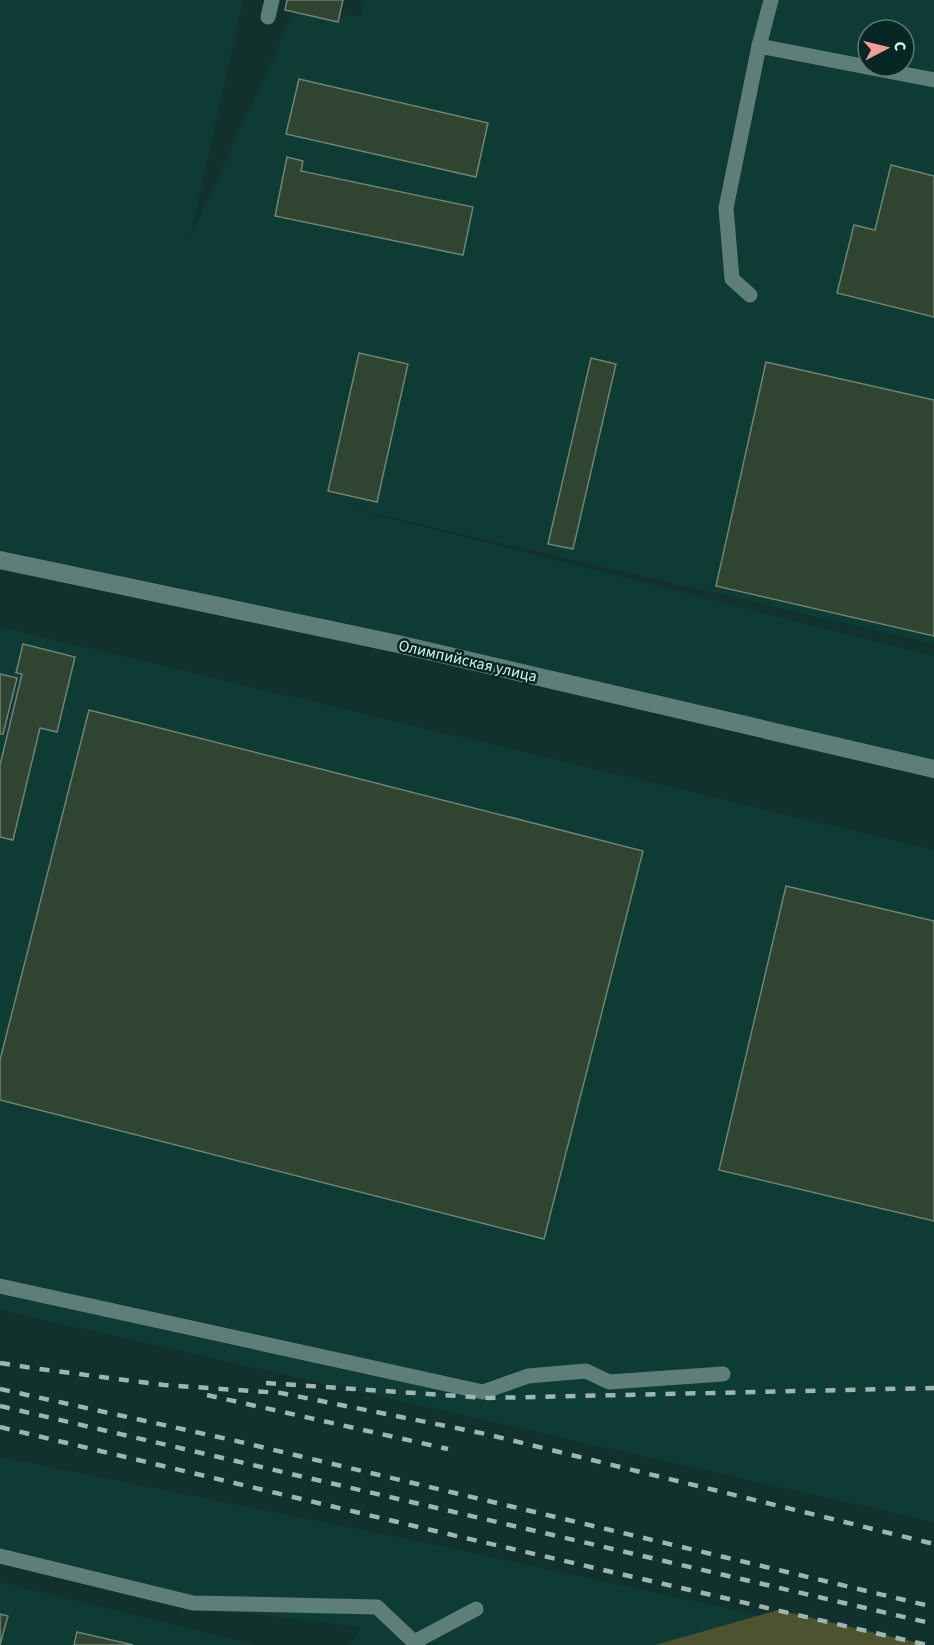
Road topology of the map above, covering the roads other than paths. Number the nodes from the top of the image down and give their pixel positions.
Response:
1 (272, 0) edge
2 (771, 0) edge
3 (268, 17) dead end
4 (759, 46) junction
5 (934, 80) edge
6 (750, 295) dead end
7 (0, 560) edge
8 (934, 769) edge
9 (0, 1286) edge
10 (723, 1374) dead end
11 (0, 1556) edge
12 (476, 1609) dead end

1 - 3 lane
2 - 4 lane
4 - 5 lane
4 - 6 lane
7 - 8 street, Олимпийская улица
9 - 10 lane
11 - 12 lane

